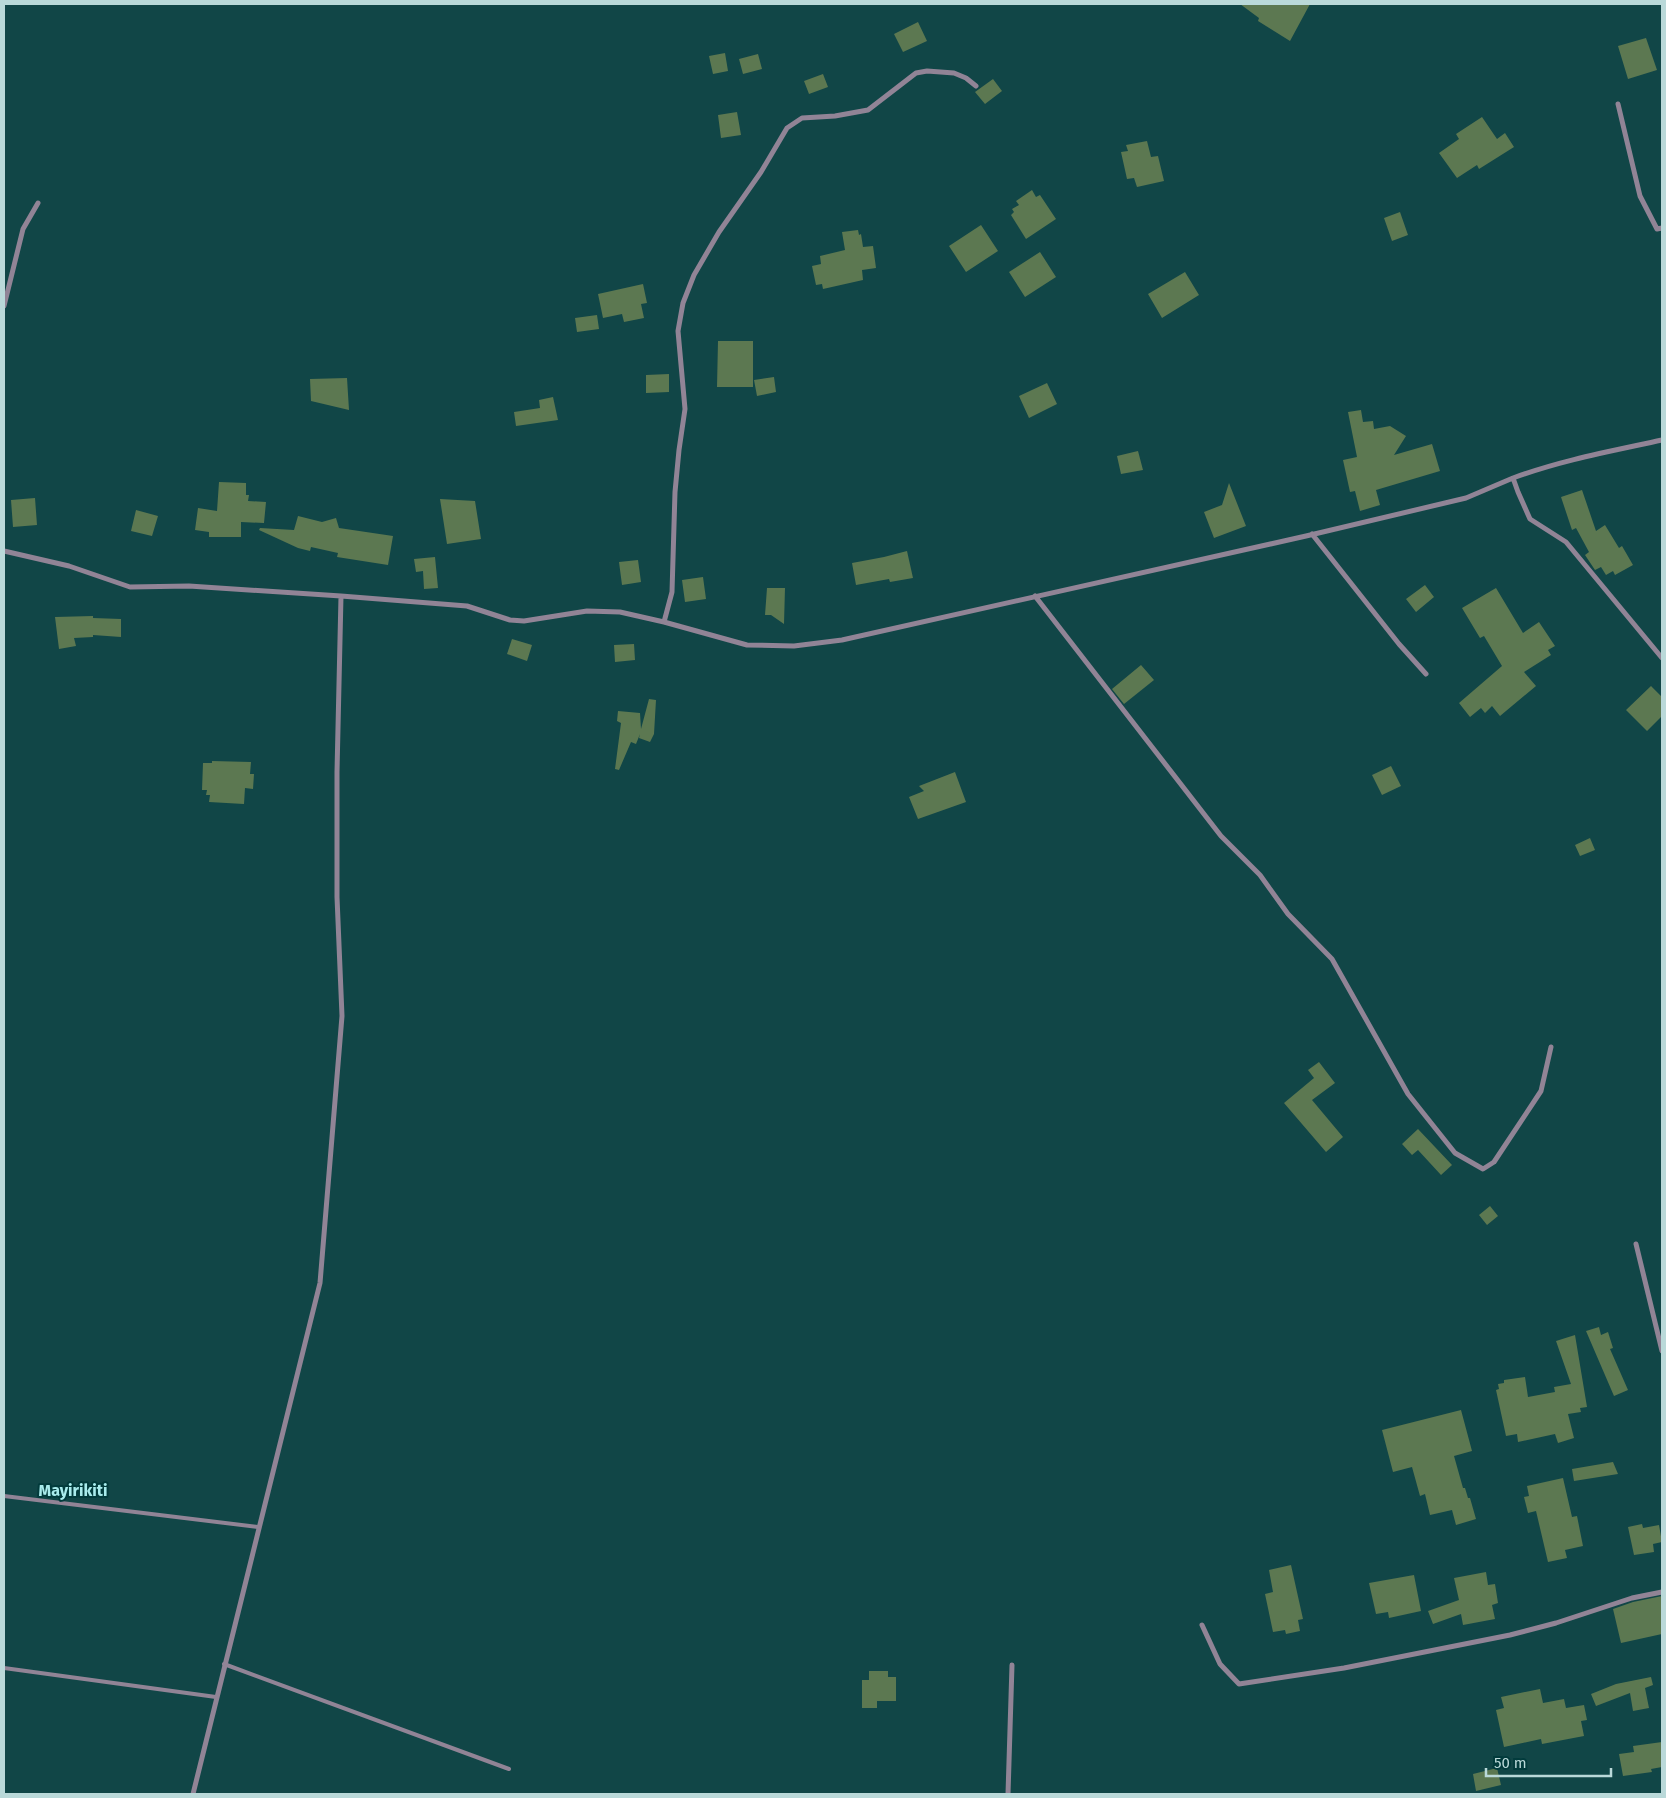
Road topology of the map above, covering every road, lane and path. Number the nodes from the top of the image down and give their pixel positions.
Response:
1 (976, 86) dead end
2 (1618, 104) dead end
3 (38, 203) dead end
4 (1662, 228) edge
5 (4, 306) edge
6 (1662, 440) edge
7 (1514, 478) junction
8 (1312, 534) junction
9 (4, 551) edge
10 (341, 596) junction
11 (1035, 596) junction
12 (664, 622) junction
13 (1662, 658) edge
14 (1426, 674) dead end
15 (1551, 1047) dead end
16 (1636, 1244) dead end
17 (1662, 1351) edge
18 (4, 1496) edge
19 (258, 1527) junction
20 (1662, 1592) edge
21 (1202, 1625) dead end
22 (224, 1664) junction
23 (1012, 1665) dead end
24 (4, 1668) edge
25 (216, 1697) junction
26 (509, 1769) dead end
27 (193, 1794) edge
28 (1008, 1794) edge

1 - 12 street
2 - 4 street
3 - 5 street
6 - 7 street
7 - 8 street
7 - 13 street
8 - 11 street
8 - 14 street
9 - 10 street
10 - 12 street
10 - 19 street
11 - 12 street
11 - 15 street
16 - 17 street
18 - 19 lane
19 - 22 street
20 - 21 street
22 - 25 street
22 - 26 lane
23 - 28 street
24 - 25 lane
25 - 27 street

